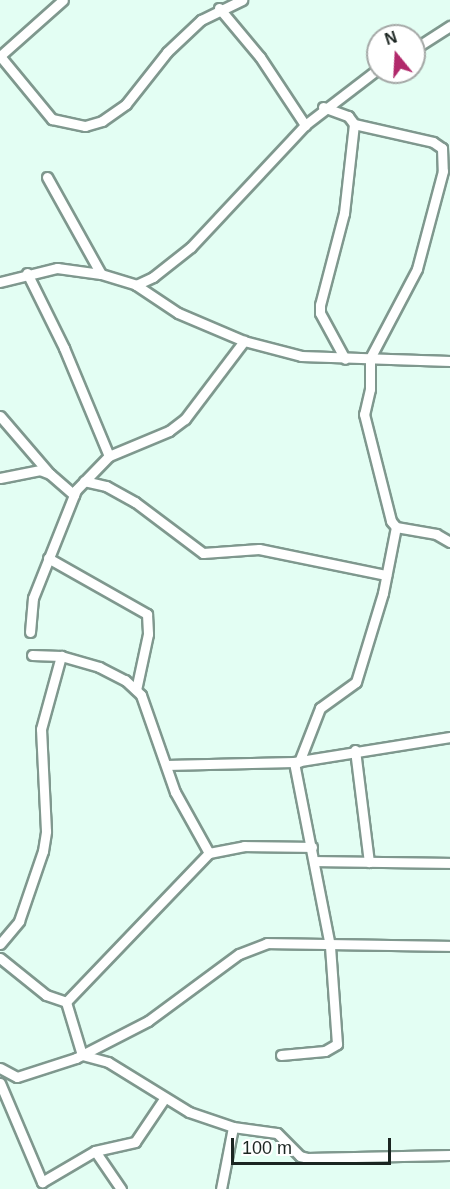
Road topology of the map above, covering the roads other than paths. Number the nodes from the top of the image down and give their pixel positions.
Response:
1 (63, 0) edge
2 (242, 0) edge
3 (219, 8) junction
4 (450, 26) edge
5 (426, 41) edge
6 (0, 56) edge
7 (366, 77) edge
8 (323, 107) junction
9 (354, 124) junction
10 (305, 125) junction
11 (47, 177) dead end
12 (27, 273) junction
13 (101, 274) junction
14 (0, 282) edge
15 (136, 285) junction
16 (243, 341) junction
17 (370, 358) junction
18 (345, 359) junction
19 (450, 361) edge
20 (0, 416) edge
21 (108, 456) junction
22 (50, 474) junction
23 (0, 478) edge
24 (84, 481) junction
25 (74, 495) junction
26 (396, 527) junction
27 (450, 542) edge
28 (48, 558) junction
29 (386, 575) junction
30 (30, 632) dead end
31 (32, 655) dead end
32 (61, 656) junction
33 (136, 690) junction
34 (450, 736) edge
35 (355, 750) junction
36 (297, 762) junction
37 (166, 765) junction
38 (312, 847) junction
39 (209, 853) junction
40 (315, 861) junction
41 (369, 862) junction
42 (450, 863) edge
43 (0, 944) edge
44 (330, 946) junction
45 (450, 946) edge
46 (0, 957) edge
47 (66, 1002) junction
48 (82, 1055) junction
49 (281, 1055) dead end
50 (0, 1068) edge
51 (0, 1083) edge
52 (164, 1099) junction
53 (233, 1127) junction
54 (95, 1151) junction
55 (450, 1155) edge
56 (121, 1189) edge
57 (221, 1189) edge

1 - 6 street
2 - 3 street
3 - 6 street
3 - 10 street
4 - 5 street
7 - 8 street
8 - 9 street
8 - 10 street
9 - 17 street
9 - 18 street
10 - 15 street
11 - 13 street
12 - 13 street
12 - 14 street
12 - 21 street
13 - 15 street
15 - 16 street
16 - 18 street
16 - 21 street
17 - 18 street
17 - 19 street
17 - 26 street
20 - 22 street
21 - 24 street
22 - 23 street
22 - 25 street
24 - 25 street
24 - 29 street
25 - 28 street
26 - 27 street
26 - 29 street
28 - 30 street
28 - 33 street
29 - 36 street
31 - 32 street
32 - 33 street
32 - 43 street
33 - 37 street
34 - 35 street
35 - 36 street
35 - 41 street
36 - 37 street
36 - 38 street
37 - 39 street
38 - 39 street
38 - 40 street
39 - 47 street
40 - 41 street
40 - 44 street
41 - 42 street
44 - 45 street
44 - 48 street
44 - 49 street
46 - 47 street
47 - 48 street
48 - 50 street
48 - 52 street
51 - 54 street
52 - 53 street
52 - 54 street
53 - 55 street
53 - 57 street
54 - 56 street

